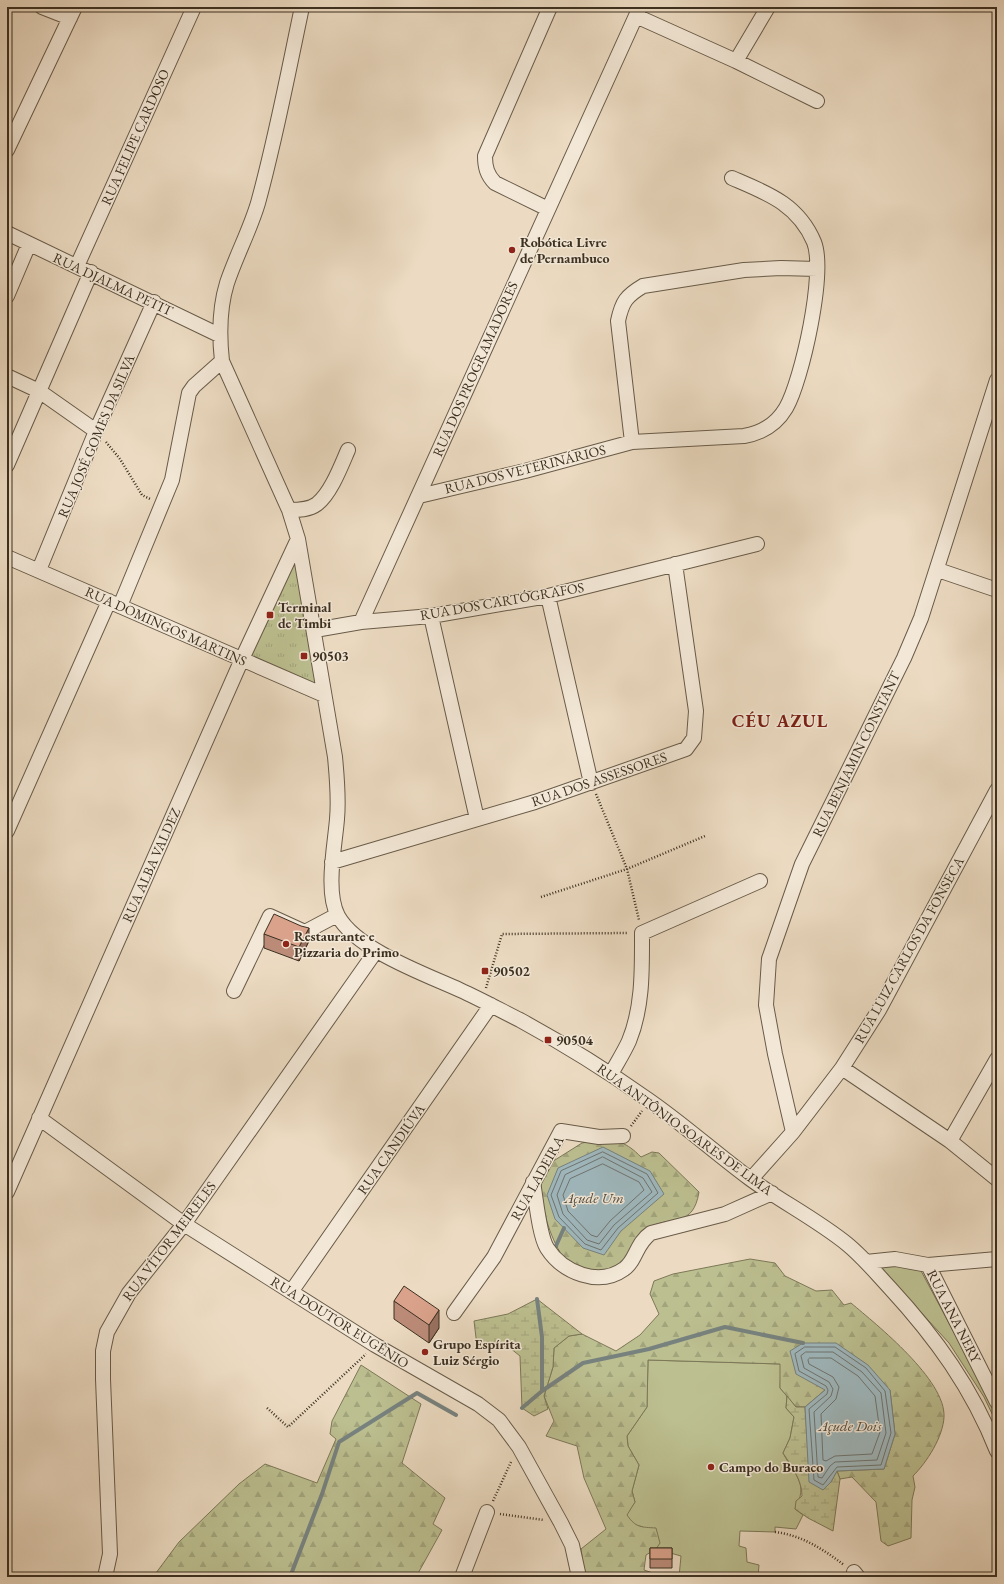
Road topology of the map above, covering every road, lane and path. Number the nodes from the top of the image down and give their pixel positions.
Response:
1 (42, 7) edge
2 (194, 7) edge
3 (302, 7) edge
4 (550, 7) edge
5 (768, 7) edge
6 (638, 11) edge
7 (72, 13) edge
8 (736, 61) junction
9 (817, 102) dead end
10 (7, 150) edge
11 (732, 178) dead end
12 (548, 209) junction
13 (7, 233) edge
14 (29, 244) junction
15 (77, 266) junction
16 (817, 269) junction
17 (91, 272) junction
18 (7, 296) edge
19 (154, 302) junction
20 (220, 335) junction
21 (222, 361) junction
22 (7, 376) edge
23 (997, 380) edge
24 (39, 391) junction
25 (96, 431) junction
26 (632, 442) junction
27 (348, 450) dead end
28 (7, 465) edge
29 (419, 496) junction
30 (162, 506) junction
31 (289, 510) junction
32 (298, 539) junction
33 (757, 544) dead end
34 (7, 556) edge
35 (674, 564) junction
36 (39, 570) junction
37 (938, 570) junction
38 (997, 590) edge
39 (548, 596) junction
40 (114, 604) junction
41 (431, 616) junction
42 (361, 622) junction
43 (315, 630) junction
44 (242, 659) junction
45 (324, 695) junction
46 (591, 783) junction
47 (996, 796) edge
48 (477, 819) junction
49 (7, 831) edge
50 (705, 836) dead end
51 (332, 862) junction
52 (627, 869) junction
53 (760, 882) dead end
54 (541, 897) dead end
55 (337, 915) junction
56 (642, 932) junction
57 (376, 951) junction
58 (234, 991) dead end
59 (487, 1003) junction
60 (997, 1059) edge
61 (842, 1068) junction
62 (611, 1074) junction
63 (650, 1100) junction
64 (38, 1118) junction
65 (793, 1132) junction
66 (623, 1136) joint
67 (950, 1140) junction
68 (751, 1179) junction
69 (997, 1179) edge
70 (533, 1182) junction
71 (7, 1192) edge
72 (772, 1193) junction
73 (184, 1224) junction
74 (997, 1259) edge
75 (866, 1262) junction
76 (928, 1265) junction
77 (291, 1292) junction
78 (454, 1313) dead end
79 (375, 1345) junction
80 (997, 1402) edge
81 (267, 1408) dead end
82 (519, 1447) junction
83 (997, 1451) edge
84 (487, 1512) junction
85 (561, 1522) junction
86 (775, 1532) dead end
87 (856, 1575) edge
88 (105, 1577) edge
89 (462, 1577) edge
90 (579, 1577) edge

1 - 7 street
2 - 15 street, RUA FELIPE CARDOSO
3 - 20 street, RUA ANTÔNIO SOARES DE LIMA
4 - 12 street
5 - 8 street
6 - 8 street
6 - 12 street, RUA DOS PROGRAMADORES
7 - 10 street
8 - 9 street
11 - 16 street, RUA DOS VETERINÁRIOS
12 - 29 street, RUA DOS PROGRAMADORES
13 - 14 street, RUA DJALMA PETIT
14 - 15 street, RUA DJALMA PETIT
14 - 18 street
15 - 17 street, RUA DJALMA PETIT
16 - 26 street, RUA DOS VETERINÁRIOS
16 - 26 street
17 - 19 street, RUA DJALMA PETIT
17 - 24 street
19 - 20 street, RUA DJALMA PETIT
19 - 25 street, RUA JOSÉ GOMES DA SILVA
20 - 21 street, RUA ANTÔNIO SOARES DE LIMA
21 - 30 street
21 - 31 street, RUA ANTÔNIO SOARES DE LIMA
22 - 24 street
23 - 37 street, RUA BENJAMIN CONSTANT
24 - 25 street
24 - 28 street
25 - 30 path
25 - 36 street, RUA JOSÉ GOMES DA SILVA
26 - 29 street, RUA DOS VETERINÁRIOS
27 - 31 street
29 - 42 street, RUA DOS PROGRAMADORES
30 - 40 street
31 - 32 street, RUA ANTÔNIO SOARES DE LIMA
32 - 43 street, RUA ANTÔNIO SOARES DE LIMA
32 - 44 street, RUA ALBA VALDEZ
33 - 35 street, RUA DOS CARTÓGRAFOS
34 - 36 street, RUA DOMINGOS MARTINS
35 - 39 street, RUA DOS CARTÓGRAFOS
35 - 46 street, RUA DOS ASSESSORES
36 - 40 street, RUA DOMINGOS MARTINS
37 - 38 street
37 - 65 street, RUA BENJAMIN CONSTANT
39 - 41 street, RUA DOS CARTÓGRAFOS
39 - 46 street
40 - 44 street, RUA DOMINGOS MARTINS
40 - 49 street
41 - 42 street, RUA DOS CARTÓGRAFOS
41 - 48 street
42 - 43 street, RUA DOS CARTÓGRAFOS
43 - 45 street, RUA ANTÔNIO SOARES DE LIMA
44 - 45 street, RUA DOMINGOS MARTINS
44 - 64 street, RUA ALBA VALDEZ
45 - 51 street, RUA ANTÔNIO SOARES DE LIMA
46 - 48 street, RUA DOS ASSESSORES
46 - 52 path
47 - 61 street, RUA LUIZ CARLOS DA FONSECA
48 - 51 street, RUA DOS ASSESSORES
50 - 52 path
51 - 55 street, RUA ANTÔNIO SOARES DE LIMA
52 - 54 path
52 - 56 path
53 - 56 street
55 - 57 street, RUA ANTÔNIO SOARES DE LIMA
55 - 58 street
56 - 59 path
56 - 62 street
57 - 59 street, RUA ANTÔNIO SOARES DE LIMA
57 - 73 street, RUA VÍTOR MEIRELES
59 - 62 street, RUA ANTÔNIO SOARES DE LIMA
59 - 77 street, RUA CANDIÚVA
60 - 67 street
61 - 65 street, RUA LUIZ CARLOS DA FONSECA
61 - 67 street
62 - 63 street, RUA ANTÔNIO SOARES DE LIMA
63 - 66 path
63 - 68 street, RUA ANTÔNIO SOARES DE LIMA
64 - 71 street, RUA ALBA VALDEZ
64 - 73 street, RUA DOUTOR EUGÊNIO
65 - 68 street, RUA LUIZ CARLOS DA FONSECA
66 - 70 street, RUA LADEIRA
67 - 69 street
68 - 72 street, RUA ANTÔNIO SOARES DE LIMA
70 - 72 street
70 - 78 street, RUA LADEIRA
72 - 75 street, RUA ANTÔNIO SOARES DE LIMA
73 - 77 street, RUA DOUTOR EUGÊNIO
73 - 88 street, RUA VÍTOR MEIRELES
74 - 76 street
75 - 76 street, RUA ANA NERY
75 - 83 street, RUA ANTÔNIO SOARES DE LIMA
76 - 80 street, RUA ANA NERY
77 - 79 street, RUA DOUTOR EUGÊNIO
79 - 81 path
79 - 82 street, RUA DOUTOR EUGÊNIO
82 - 84 path
82 - 85 street, RUA DOUTOR EUGÊNIO
84 - 85 path
84 - 89 street
85 - 90 street, RUA DOUTOR EUGÊNIO
86 - 87 path

